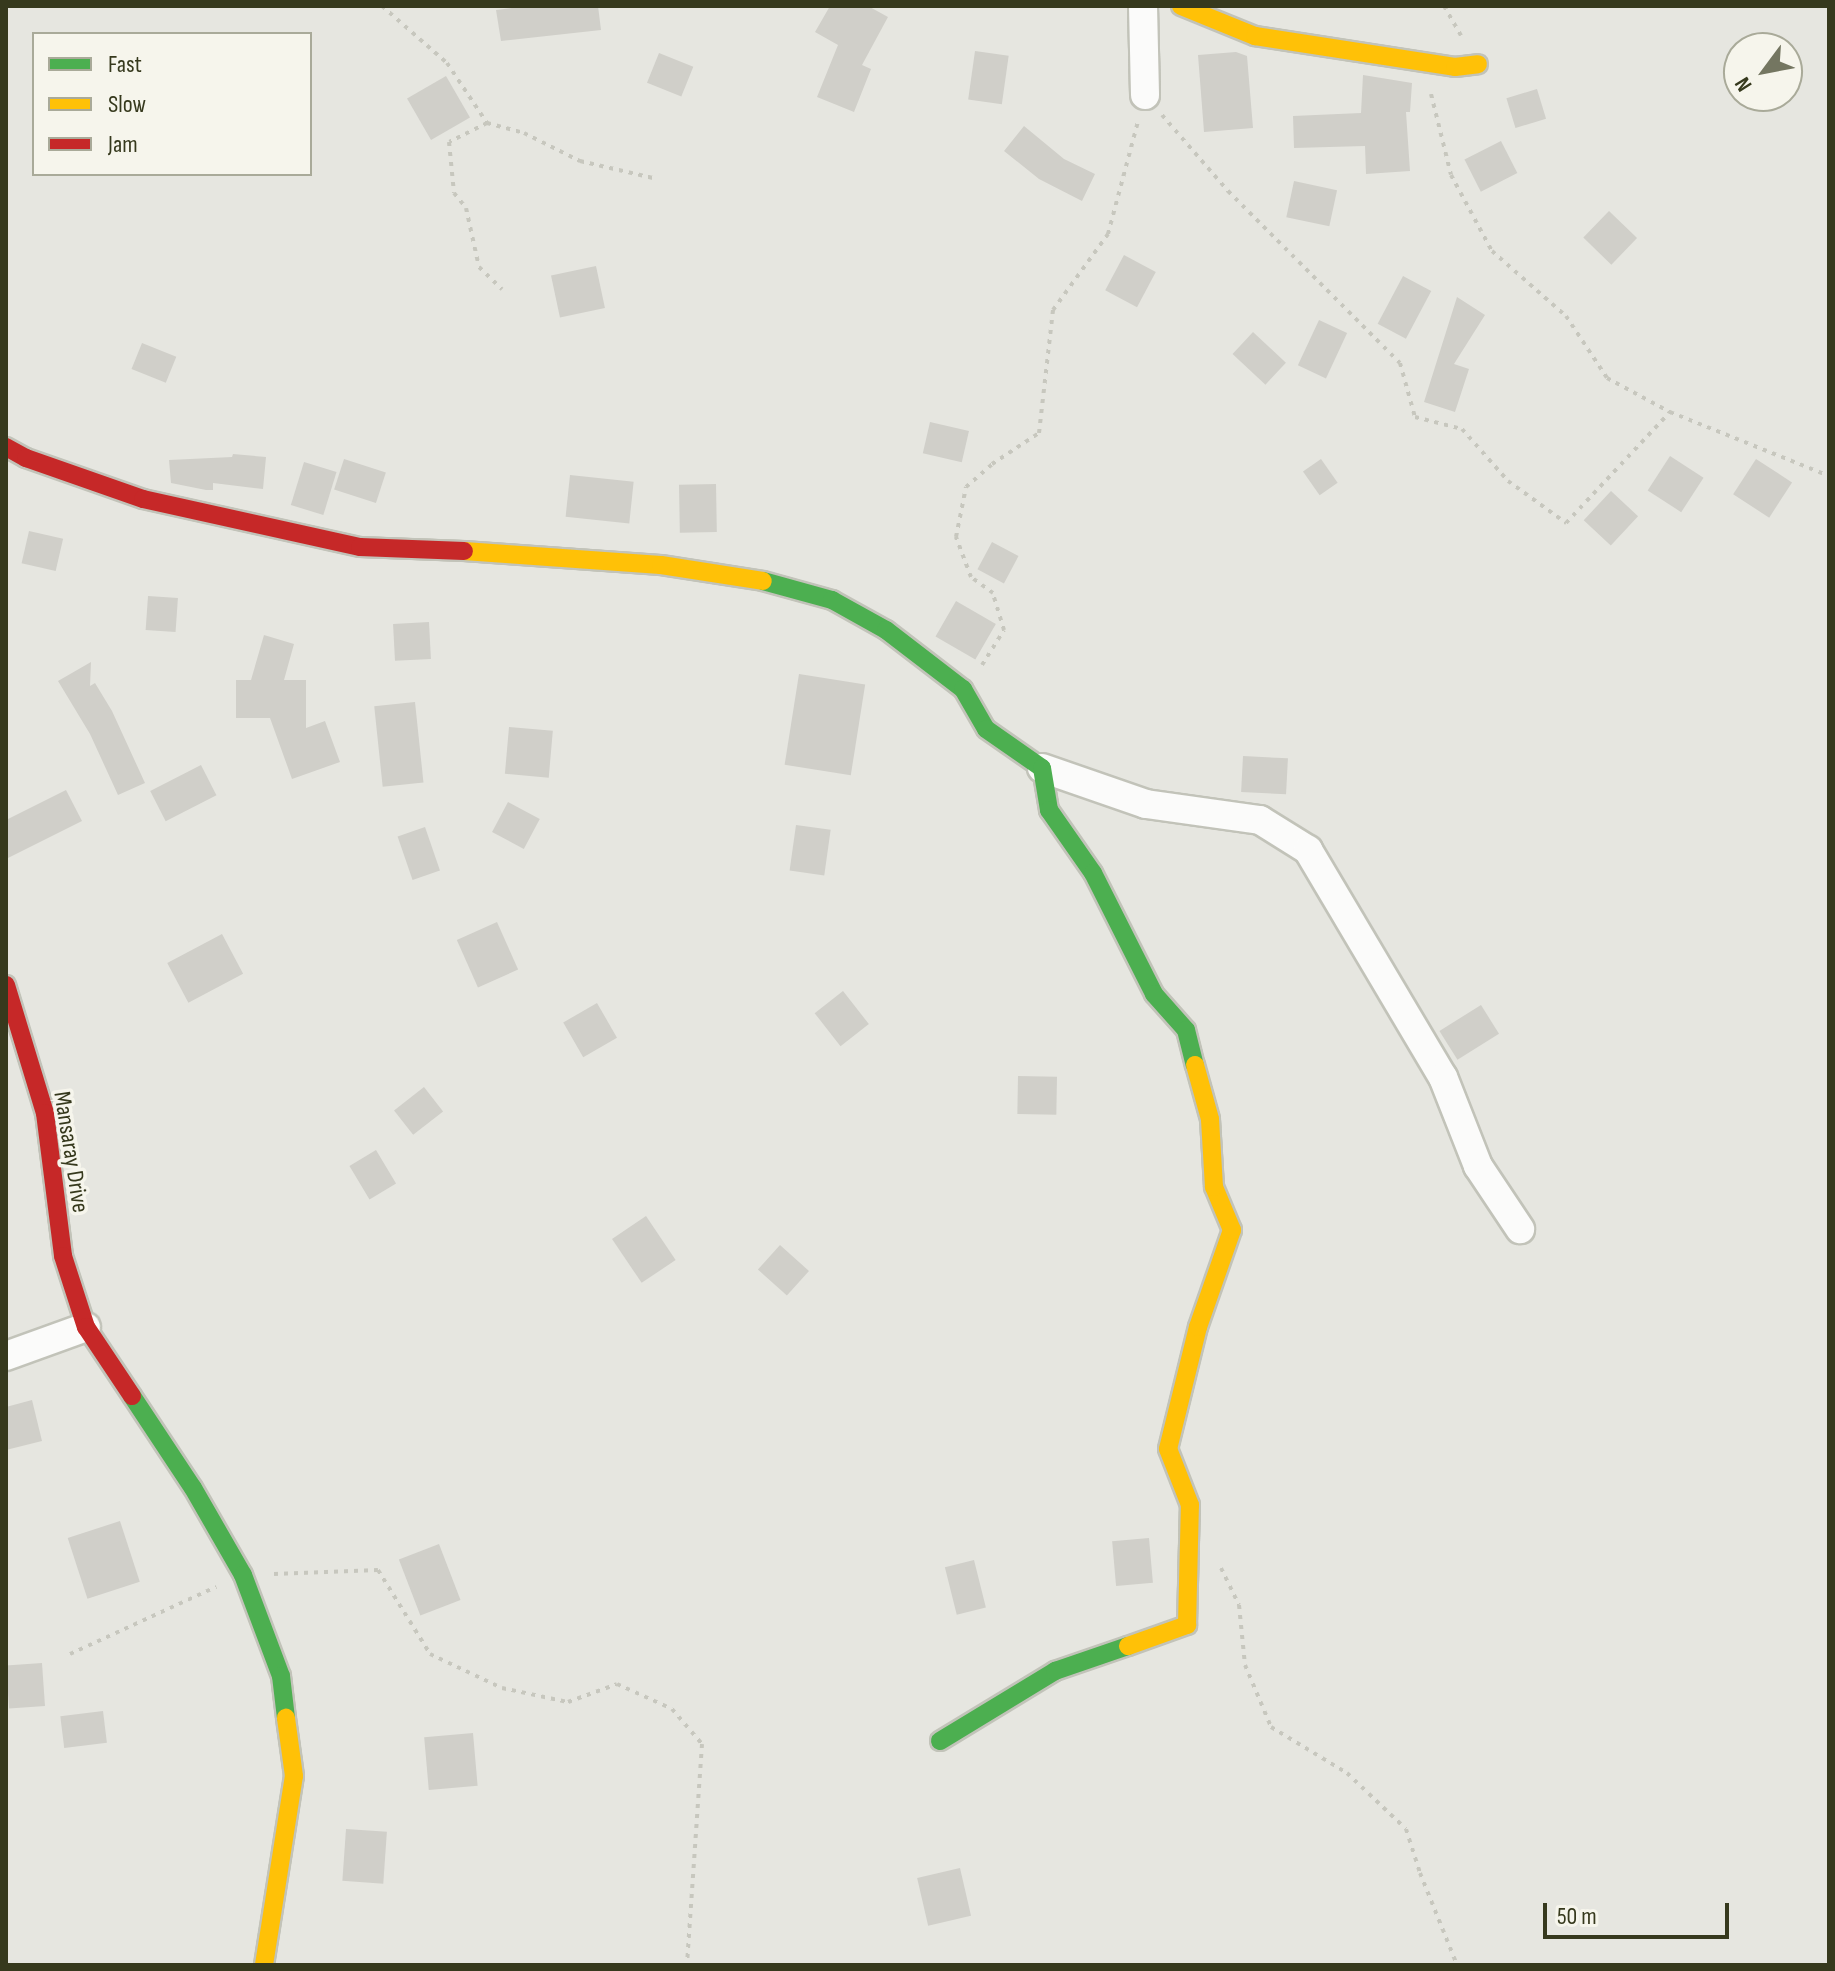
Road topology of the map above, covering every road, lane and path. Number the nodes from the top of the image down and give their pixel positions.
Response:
1 (382, 6) edge
2 (1143, 6) edge
3 (1181, 6) edge
4 (1411, 59) junction
5 (1478, 64) dead end
6 (1145, 95) junction
7 (487, 123) junction
8 (653, 178) dead end
9 (502, 289) dead end
10 (1670, 412) junction
11 (6, 447) edge
12 (1829, 476) edge
13 (963, 689) junction
14 (1042, 768) junction
15 (7, 989) edge
16 (1520, 1229) dead end
17 (86, 1327) junction
18 (6, 1356) edge
19 (1218, 1562) dead end
20 (243, 1575) junction
21 (70, 1654) dead end
22 (940, 1741) dead end
23 (264, 1965) edge
24 (687, 1965) edge
25 (1457, 1965) edge

1 - 7 path
2 - 6 street
3 - 4 street
4 - 5 street
4 - 10 path
6 - 10 path
6 - 13 path
7 - 8 path
7 - 9 path
10 - 12 path
11 - 13 street
13 - 14 street
14 - 16 street
14 - 22 street
15 - 17 street, Mansaray Drive
17 - 18 street
17 - 20 street, Mansaray Drive
19 - 25 path
20 - 21 path
20 - 23 street, Mansaray Drive
20 - 24 path

